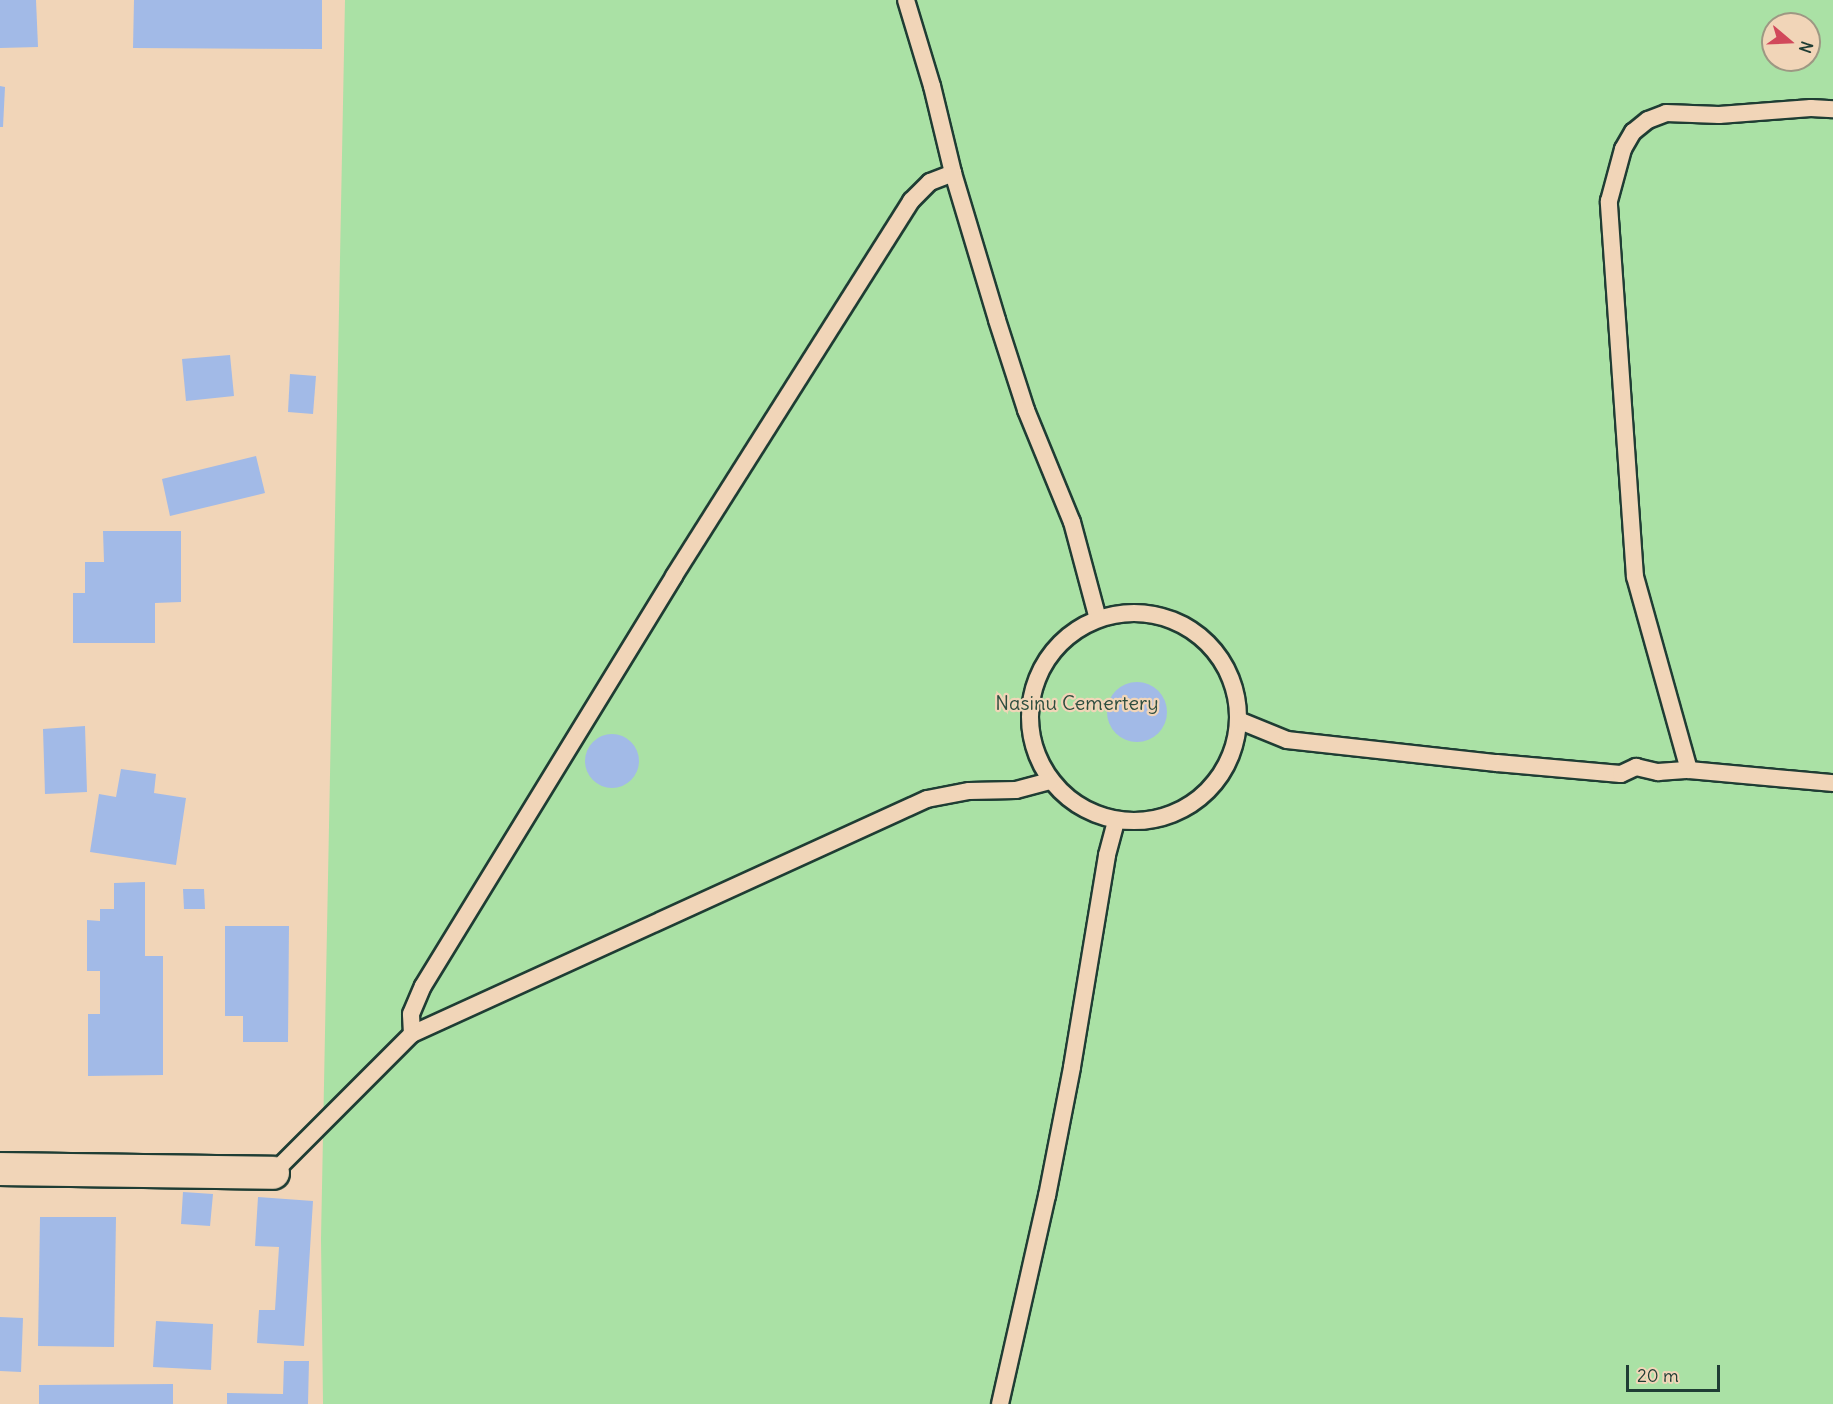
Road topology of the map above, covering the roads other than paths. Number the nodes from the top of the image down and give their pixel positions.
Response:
1 (906, 0) edge
2 (1833, 109) edge
3 (952, 173) junction
4 (1098, 619) junction
5 (1238, 720) junction
6 (1689, 770) junction
7 (1050, 781) junction
8 (1833, 783) edge
9 (1116, 821) junction
10 (412, 1034) junction
11 (0, 1169) edge
12 (273, 1173) joint
13 (1000, 1404) edge

1 - 3 lane
2 - 6 lane
3 - 4 lane
3 - 10 lane
4 - 5 lane
4 - 7 lane
5 - 6 lane
5 - 9 lane
6 - 8 lane
7 - 9 lane
7 - 10 lane
9 - 13 lane
10 - 12 lane
11 - 12 street

